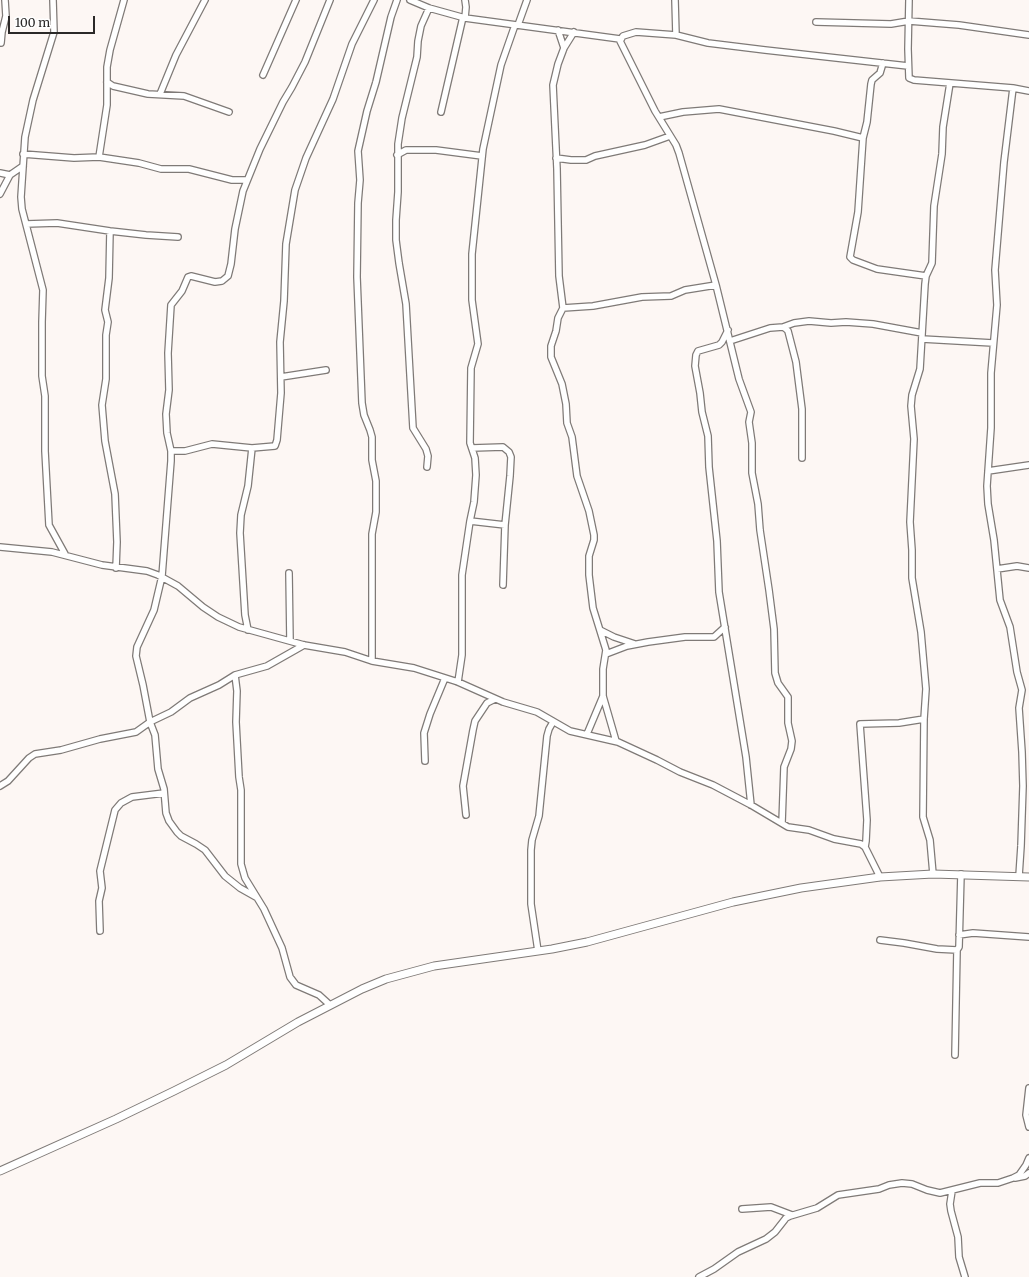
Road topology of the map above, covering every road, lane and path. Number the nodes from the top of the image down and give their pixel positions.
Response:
1 (5, 0) edge
2 (53, 0) edge
3 (124, 0) edge
4 (205, 0) edge
5 (296, 0) edge
6 (330, 0) edge
7 (374, 0) edge
8 (397, 0) edge
9 (410, 0) edge
10 (465, 0) edge
11 (527, 0) edge
12 (675, 0) edge
13 (909, 0) edge
14 (429, 8) junction
15 (464, 18) junction
16 (908, 20) junction
17 (816, 22) dead end
18 (516, 25) junction
19 (558, 30) junction
20 (574, 32) junction
21 (676, 35) junction
22 (1029, 35) edge
23 (620, 39) junction
24 (1, 43) dead end
25 (564, 48) junction
26 (883, 63) junction
27 (908, 66) junction
28 (263, 75) dead end
29 (107, 82) junction
30 (950, 83) junction
31 (113, 86) junction
32 (1014, 88) junction
33 (1029, 91) edge
34 (107, 92) junction
35 (160, 94) junction
36 (229, 112) dead end
37 (441, 112) dead end
38 (659, 117) junction
39 (670, 136) junction
40 (863, 138) junction
41 (398, 144) junction
42 (406, 150) junction
43 (23, 154) junction
44 (397, 155) junction
45 (482, 156) junction
46 (99, 157) junction
47 (556, 158) junction
48 (22, 166) junction
49 (0, 173) edge
50 (10, 175) junction
51 (247, 180) junction
52 (0, 194) edge
53 (26, 224) junction
54 (110, 231) junction
55 (178, 237) dead end
56 (926, 276) junction
57 (716, 285) junction
58 (563, 308) junction
59 (792, 324) junction
60 (783, 327) junction
61 (728, 330) junction
62 (788, 331) junction
63 (922, 336) junction
64 (730, 341) junction
65 (993, 343) junction
66 (326, 370) dead end
67 (281, 376) junction
68 (252, 448) junction
69 (472, 448) junction
70 (171, 451) junction
71 (802, 458) dead end
72 (1029, 465) edge
73 (427, 468) dead end
74 (988, 471) junction
75 (470, 521) junction
76 (505, 525) junction
77 (0, 547) edge
78 (65, 554) junction
79 (116, 568) junction
80 (1029, 568) edge
81 (997, 569) junction
82 (289, 573) dead end
83 (162, 576) junction
84 (502, 585) dead end
85 (725, 627) junction
86 (248, 630) junction
87 (600, 630) junction
88 (290, 641) junction
89 (636, 644) junction
90 (304, 646) junction
91 (606, 654) junction
92 (372, 661) junction
93 (235, 675) junction
94 (445, 678) junction
95 (458, 682) junction
96 (486, 695) junction
97 (603, 696) junction
98 (495, 699) junction
99 (487, 703) junction
100 (924, 719) junction
101 (150, 722) junction
102 (554, 722) junction
103 (587, 734) junction
104 (616, 741) junction
105 (424, 760) dead end
106 (0, 786) edge
107 (164, 793) junction
108 (751, 805) junction
109 (466, 815) dead end
110 (782, 823) junction
111 (864, 846) junction
112 (933, 874) junction
113 (961, 874) junction
114 (1019, 876) junction
115 (1029, 876) edge
116 (880, 877) junction
117 (256, 897) junction
118 (100, 931) dead end
119 (959, 935) junction
120 (1029, 937) edge
121 (880, 940) dead end
122 (957, 950) junction
123 (538, 951) junction
124 (330, 1005) junction
125 (955, 1055) dead end
126 (1029, 1088) edge
127 (1029, 1127) edge
128 (1029, 1158) edge
129 (0, 1171) edge
130 (1029, 1173) edge
131 (1013, 1178) junction
132 (952, 1191) junction
133 (945, 1192) junction
134 (950, 1204) junction
135 (742, 1209) dead end
136 (792, 1215) junction
137 (698, 1277) edge
138 (964, 1277) edge

1 - 24 street
2 - 43 street
3 - 29 street
4 - 35 street
5 - 28 street
6 - 51 street
7 - 67 street
8 - 92 street
9 - 14 street
10 - 15 street
11 - 18 street
12 - 21 street
13 - 16 street
14 - 15 street
14 - 41 street
15 - 18 street
15 - 37 street
16 - 17 street
16 - 22 street
16 - 27 street
18 - 19 street
18 - 45 street
19 - 20 street
19 - 25 street
20 - 23 street
20 - 25 street
21 - 23 street
21 - 26 street
23 - 38 street
25 - 47 street
26 - 27 street
26 - 40 street
27 - 30 street
29 - 31 street
29 - 34 street
30 - 32 street
30 - 56 street
31 - 34 street
31 - 35 street
32 - 33 street
32 - 65 street
34 - 46 street
35 - 36 street
38 - 39 street
38 - 40 street
39 - 47 street
39 - 57 street
40 - 56 street
41 - 42 street
41 - 44 street
42 - 44 street
42 - 45 street
43 - 46 street
43 - 48 street
44 - 73 street
45 - 69 street
46 - 51 street
47 - 58 street
48 - 50 street
48 - 53 street
49 - 50 street
50 - 52 street
51 - 70 street
53 - 54 street
53 - 78 street
54 - 55 street
54 - 79 street
56 - 63 street
57 - 58 street
57 - 61 street
58 - 87 street
59 - 60 street
59 - 62 street
59 - 63 street
60 - 62 street
60 - 64 street
61 - 64 street
61 - 85 street
62 - 71 street
63 - 65 street
63 - 100 street
64 - 110 street
65 - 74 street
66 - 67 street
67 - 68 street
68 - 70 street
68 - 86 street
69 - 75 street
69 - 76 street
70 - 83 street
72 - 74 street
74 - 81 street
75 - 76 street
75 - 95 street
76 - 84 street
77 - 78 street
78 - 79 street
79 - 83 street
80 - 81 street
81 - 114 street
82 - 88 street
83 - 86 street
83 - 101 street
85 - 89 street
85 - 108 street
86 - 88 street
87 - 89 street
87 - 91 street
88 - 90 street
89 - 91 street
90 - 92 street
90 - 93 street
91 - 97 street
92 - 94 street
93 - 101 street
93 - 117 street
94 - 95 street
94 - 105 street
95 - 96 street
96 - 98 street
96 - 99 street
97 - 103 street
97 - 104 street
98 - 99 street
98 - 102 street
99 - 109 street
100 - 111 street
100 - 112 street
101 - 106 street
101 - 107 street
102 - 103 street
102 - 123 street
103 - 104 street
104 - 108 street
107 - 117 street
107 - 118 street
108 - 110 street
110 - 111 street
111 - 116 street
112 - 113 street
112 - 116 street
113 - 114 street
113 - 119 street
114 - 115 street
116 - 123 street
117 - 124 street
119 - 120 street
119 - 122 street
121 - 122 street
122 - 125 street
123 - 124 street
124 - 129 street
126 - 127 street
128 - 131 street
130 - 131 street
131 - 132 street
132 - 133 street
132 - 134 street
133 - 134 street
133 - 136 street
134 - 138 street
135 - 136 street
136 - 137 street

